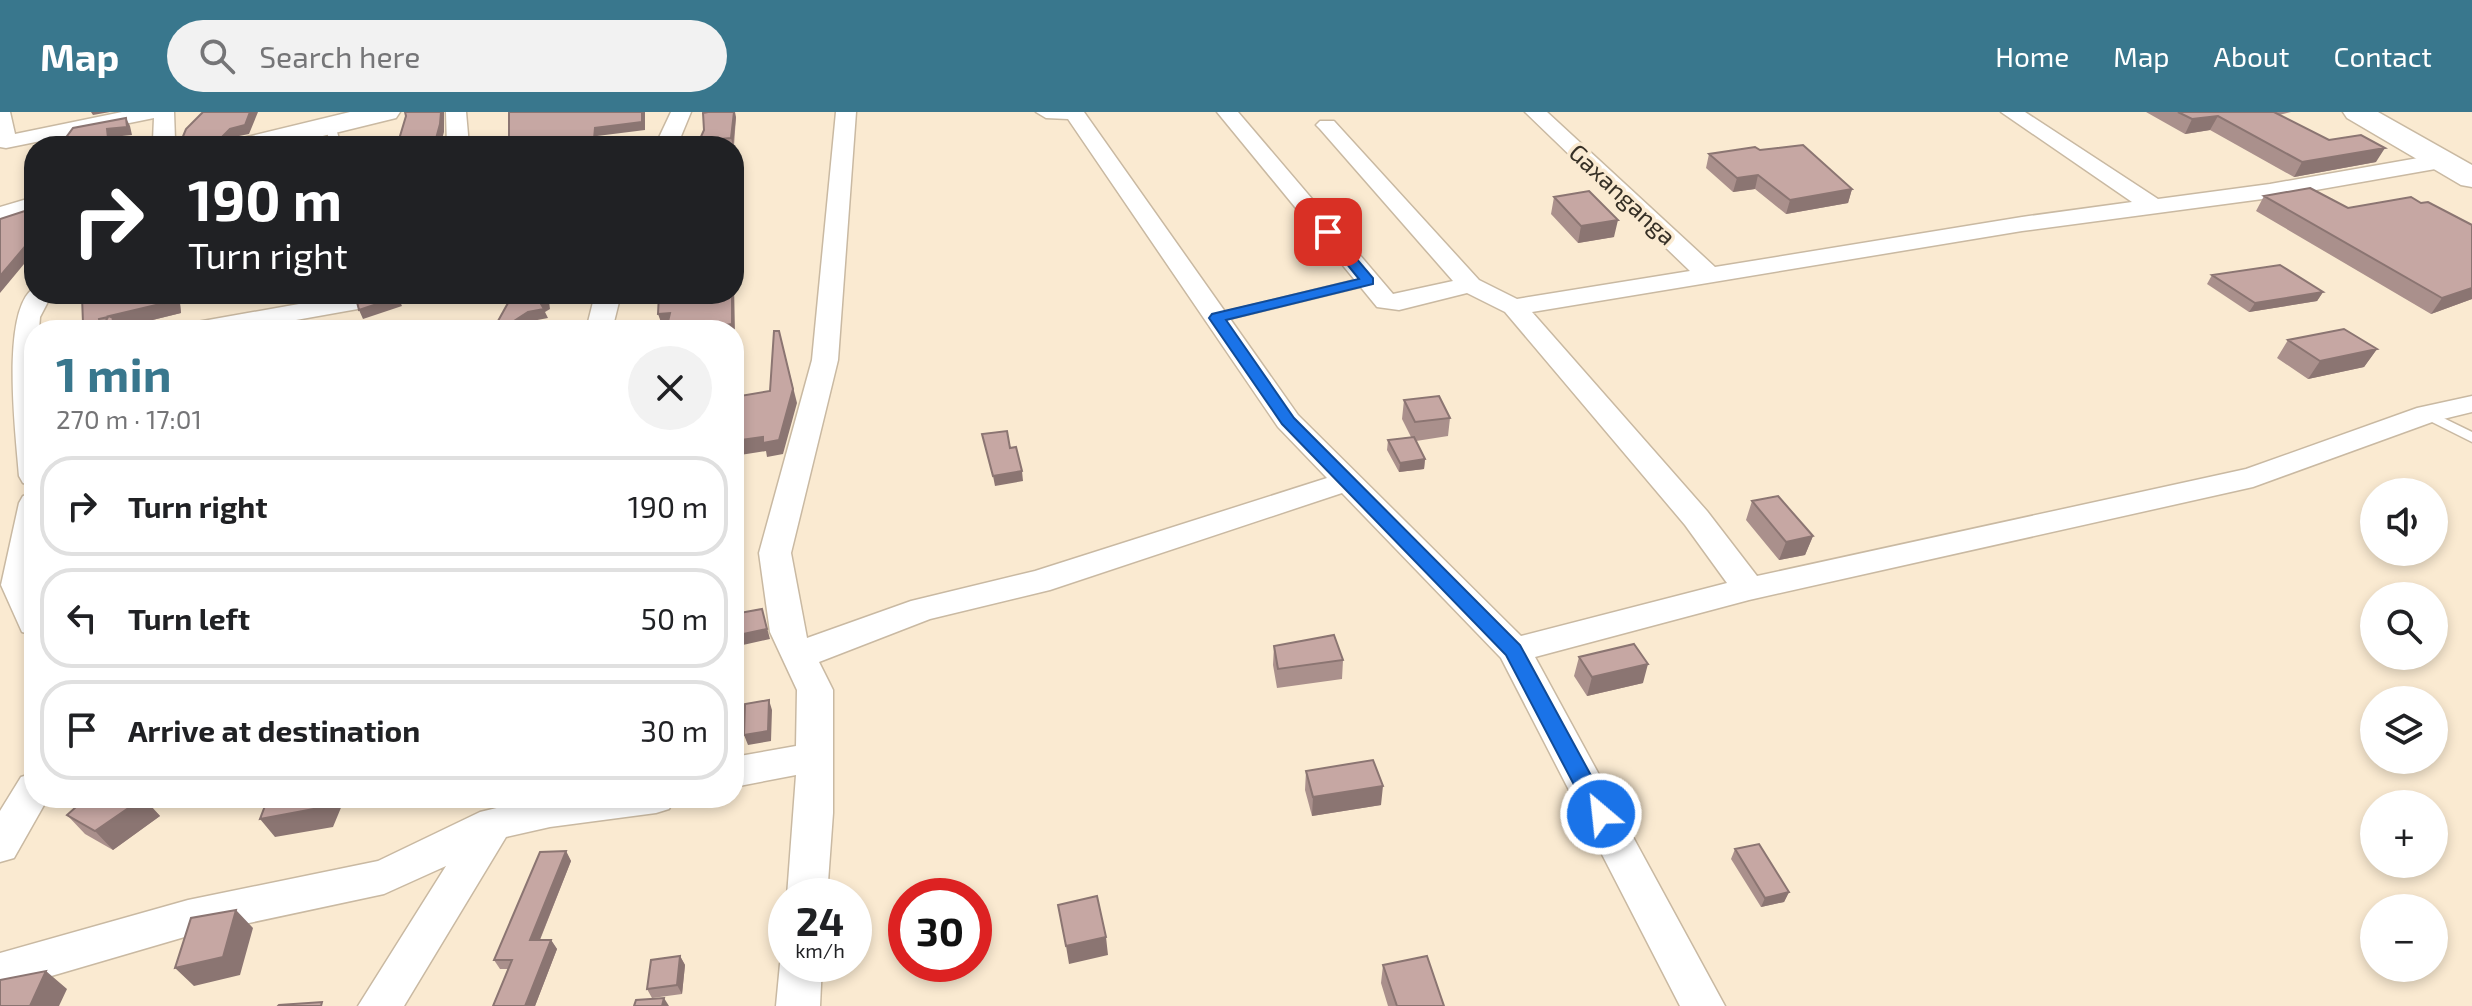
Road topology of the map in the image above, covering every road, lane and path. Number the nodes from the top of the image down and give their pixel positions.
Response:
1 (0, 112) edge
2 (152, 112) edge
3 (164, 112) edge
4 (386, 112) edge
5 (456, 112) edge
6 (681, 112) edge
7 (846, 112) edge
8 (1046, 112) edge
9 (1076, 112) edge
10 (1227, 112) edge
11 (1535, 112) edge
12 (2011, 112) edge
13 (2357, 112) edge
14 (1327, 125) dead end
15 (35, 136) edge
16 (164, 136) edge
17 (333, 136) edge
18 (457, 136) edge
19 (670, 136) edge
20 (24, 138) edge
21 (2441, 161) junction
22 (2472, 178) edge
23 (2153, 206) junction
24 (24, 210) edge
25 (0, 217) edge
26 (1710, 276) junction
27 (1368, 281) junction
28 (1470, 285) junction
29 (341, 304) edge
30 (1514, 307) junction
31 (1217, 318) junction
32 (253, 320) edge
33 (2472, 404) edge
34 (2427, 414) junction
35 (2472, 438) edge
36 (1347, 481) junction
37 (24, 551) edge
38 (1749, 589) junction
39 (24, 601) edge
40 (1514, 650) junction
41 (799, 657) junction
42 (815, 757) junction
43 (744, 770) edge
44 (24, 805) edge
45 (574, 808) edge
46 (500, 811) edge
47 (0, 846) edge
48 (809, 878) edge
49 (0, 972) edge
50 (800, 982) edge
51 (380, 1006) edge
52 (798, 1006) edge
53 (1703, 1006) edge

1 - 20 street
2 - 15 street
3 - 16 street
4 - 17 street
5 - 18 street
6 - 19 street
7 - 41 street
8 - 9 street
9 - 31 street
10 - 27 street
11 - 26 street, Gaxanganga
12 - 23 street
13 - 21 street
14 - 28 street
21 - 22 street
21 - 23 street
23 - 26 street
24 - 25 street
26 - 30 street
27 - 28 street
27 - 31 lane
28 - 30 street
29 - 32 street
30 - 38 street
31 - 36 street
33 - 34 street
34 - 35 lane
34 - 38 street
36 - 40 street
36 - 41 street
37 - 39 street
38 - 40 street
40 - 53 street
41 - 42 street
42 - 43 street
42 - 48 street
44 - 47 street
45 - 46 street
46 - 49 street
46 - 51 street
50 - 52 street

